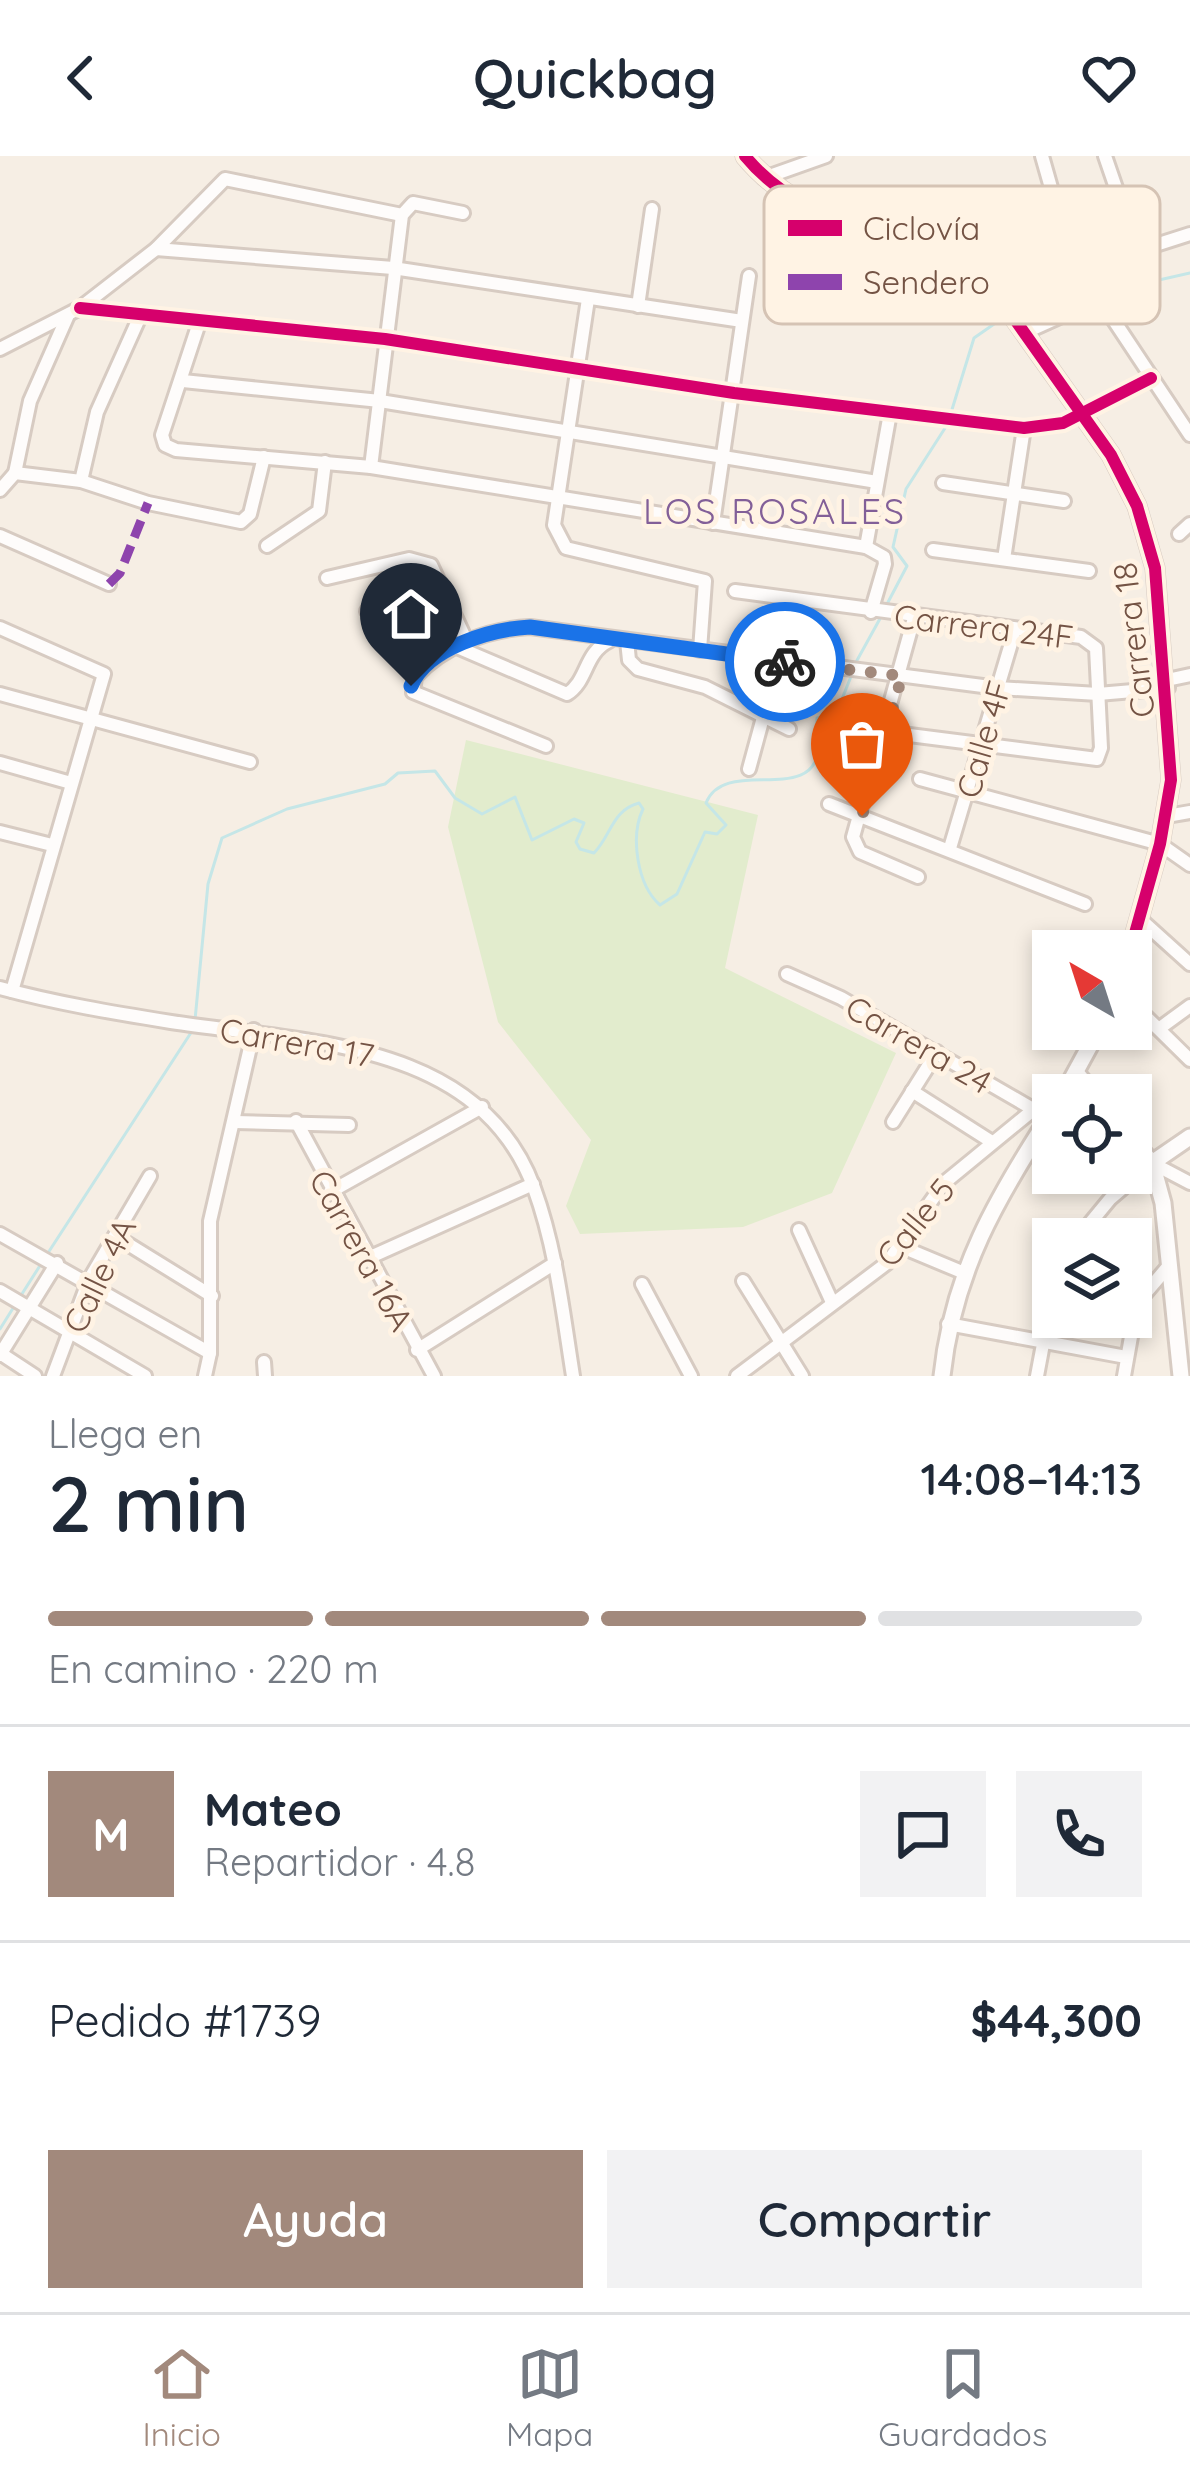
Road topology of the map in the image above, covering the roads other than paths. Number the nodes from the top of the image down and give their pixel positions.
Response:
1 (745, 156) edge
2 (826, 156) edge
3 (1042, 156) edge
4 (1105, 156) edge
5 (764, 178) junction
6 (776, 186) edge
7 (1051, 186) edge
8 (1115, 186) edge
9 (652, 208) dead end
10 (463, 213) dead end
11 (402, 215) junction
12 (1190, 234) edge
13 (1160, 244) edge
14 (156, 248) junction
15 (393, 268) junction
16 (748, 277) dead end
17 (588, 299) junction
18 (638, 306) junction
19 (74, 312) junction
20 (141, 314) junction
21 (200, 320) junction
22 (742, 321) junction
23 (1020, 324) edge
24 (1034, 324) edge
25 (1120, 324) edge
26 (1023, 328) junction
27 (385, 339) junction
28 (0, 349) edge
29 (574, 368) junction
30 (1151, 378) junction
31 (183, 381) junction
32 (734, 393) junction
33 (380, 400) junction
34 (890, 412) junction
35 (1084, 414) junction
36 (1024, 428) junction
37 (565, 434) junction
38 (1190, 435) edge
39 (264, 457) junction
40 (721, 457) junction
41 (326, 462) junction
42 (371, 467) junction
43 (14, 473) junction
44 (81, 481) junction
45 (877, 482) junction
46 (944, 483) dead end
47 (0, 490) edge
48 (1012, 494) junction
49 (556, 497) junction
50 (1064, 501) dead end
51 (713, 523) junction
52 (1190, 524) edge
53 (1178, 534) dead end
54 (0, 536) edge
55 (267, 546) dead end
56 (866, 547) junction
57 (933, 550) dead end
58 (1004, 559) junction
59 (1089, 571) dead end
60 (327, 578) dead end
61 (109, 584) dead end
62 (735, 591) dead end
63 (795, 600) junction
64 (447, 605) junction
65 (367, 610) dead end
66 (878, 613) junction
67 (914, 618) junction
68 (0, 628) edge
69 (1015, 630) junction
70 (610, 640) junction
71 (627, 641) junction
72 (462, 645) junction
73 (700, 650) junction
74 (780, 661) junction
75 (1190, 675) edge
76 (902, 676) junction
77 (1168, 684) junction
78 (998, 688) junction
79 (0, 694) edge
80 (1098, 694) junction
81 (766, 719) junction
82 (90, 721) junction
83 (789, 729) dead end
84 (886, 732) junction
85 (546, 746) dead end
86 (982, 747) junction
87 (250, 762) dead end
88 (0, 763) edge
89 (749, 769) dead end
90 (920, 779) dead end
91 (71, 783) junction
92 (970, 792) junction
93 (829, 804) dead end
94 (1190, 812) edge
95 (862, 816) junction
96 (1167, 816) junction
97 (0, 832) edge
98 (1160, 844) junction
99 (52, 845) junction
100 (950, 848) junction
101 (1190, 865) edge
102 (918, 877) dead end
103 (1085, 904) dead end
104 (1140, 919) junction
105 (1137, 930) edge
106 (1190, 964) edge
107 (787, 974) dead end
108 (6, 989) edge
109 (1190, 1006) edge
110 (1152, 1021) edge
111 (1160, 1028) junction
112 (254, 1030) junction
113 (1089, 1050) edge
114 (937, 1052) junction
115 (1190, 1060) edge
116 (1077, 1074) edge
117 (912, 1090) junction
118 (1032, 1106) edge
119 (482, 1107) junction
120 (1032, 1120) edge
121 (296, 1121) junction
122 (235, 1122) junction
123 (893, 1123) dead end
124 (349, 1125) dead end
125 (1032, 1136) edge
126 (1190, 1137) edge
127 (992, 1142) junction
128 (1152, 1163) junction
129 (150, 1177) dead end
130 (533, 1184) junction
131 (1190, 1184) edge
132 (330, 1192) junction
133 (1116, 1194) edge
134 (1094, 1218) edge
135 (799, 1230) dead end
136 (0, 1234) edge
137 (115, 1236) junction
138 (902, 1247) junction
139 (48, 1258) junction
140 (367, 1259) junction
141 (555, 1262) junction
142 (1166, 1269) junction
143 (962, 1272) junction
144 (89, 1280) junction
145 (743, 1281) dead end
146 (643, 1283) dead end
147 (0, 1291) edge
148 (212, 1296) junction
149 (831, 1300) junction
150 (28, 1308) junction
151 (948, 1324) junction
152 (69, 1332) junction
153 (1041, 1340) junction
154 (784, 1345) junction
155 (417, 1350) junction
156 (211, 1352) junction
157 (0, 1354) edge
158 (1126, 1357) junction
159 (35, 1376) edge
160 (53, 1376) edge
161 (146, 1376) edge
162 (206, 1376) edge
163 (434, 1376) edge
164 (574, 1376) edge
165 (692, 1376) edge
166 (737, 1376) edge
167 (802, 1376) edge
168 (942, 1376) edge
169 (1036, 1376) edge
170 (1124, 1376) edge
171 (1180, 1376) edge

1 - 5 street, Carrera 18
2 - 5 street
3 - 7 street
4 - 8 street
5 - 6 street, Carrera 18
9 - 18 street
10 - 11 street
11 - 14 street
11 - 15 street
12 - 13 street
14 - 15 street
14 - 19 street
15 - 17 street
15 - 27 street
16 - 22 street
17 - 18 street
17 - 29 street
18 - 22 street
19 - 20 street
19 - 28 street
19 - 43 street
20 - 21 street
20 - 44 street
21 - 27 street
21 - 31 street
22 - 32 street
23 - 26 street, Carrera 18
24 - 26 street
25 - 30 street
26 - 35 street, Carrera 18
27 - 29 street
27 - 33 street
29 - 32 street
29 - 37 street
30 - 35 street
30 - 38 street
31 - 33 street
31 - 39 street
32 - 34 street
32 - 40 street
33 - 37 street
33 - 42 street
34 - 36 street
34 - 45 street
35 - 36 street
35 - 77 street, Carrera 18
36 - 48 street
37 - 40 street
37 - 49 street
39 - 41 street
39 - 44 street
40 - 45 street
40 - 51 street
41 - 42 street
41 - 55 street
42 - 49 street
43 - 44 street
43 - 47 street
45 - 56 street
46 - 48 street
48 - 50 street
48 - 58 street
49 - 51 street
49 - 73 street
51 - 56 street
52 - 53 street
54 - 61 street
56 - 66 street
57 - 58 street
58 - 59 street
60 - 64 street
62 - 63 street, Carrera 24F
63 - 66 street, Carrera 24F
63 - 74 street
64 - 65 street
64 - 72 street
66 - 67 street, Carrera 24F
67 - 69 street, Carrera 24F
67 - 76 street
68 - 82 street
69 - 78 street, Calle 4F
69 - 80 street, Carrera 24F
70 - 71 street
70 - 72 street
70 - 72 street
71 - 73 street
71 - 81 street
72 - 85 street
73 - 74 street
74 - 76 street
74 - 81 street
75 - 77 street
76 - 78 street
76 - 84 street
77 - 80 street
77 - 96 street, Carrera 18
78 - 80 street
78 - 86 street, Calle 4F
79 - 82 street
80 - 86 street
81 - 83 street
81 - 89 street
82 - 87 street
82 - 91 street
84 - 86 street
84 - 95 street
86 - 92 street, Calle 4F
88 - 91 street
90 - 92 street
91 - 99 street
92 - 98 street
92 - 100 street, Calle 4F
93 - 95 street
94 - 96 street
95 - 100 street
95 - 102 street
96 - 98 street, Carrera 18
97 - 99 street
98 - 101 street
98 - 104 street, Carrera 18
99 - 108 street
100 - 103 street
104 - 105 street, Carrera 18
104 - 106 street
107 - 114 street, Carrera 24
108 - 112 street, Carrera 17
109 - 111 street
110 - 111 street
111 - 115 street
112 - 119 street, Carrera 17
112 - 122 street
113 - 116 street
114 - 117 street
114 - 118 street, Carrera 24
117 - 123 street
117 - 127 street
119 - 130 street, Carrera 17
119 - 132 street
120 - 127 street, Calle 5
121 - 122 street
121 - 124 street
121 - 132 street, Carrera 16A
122 - 148 street
125 - 143 street
126 - 128 street
127 - 138 street, Calle 5
128 - 131 street
128 - 142 street
129 - 137 street, Calle 4A
130 - 140 street
130 - 141 street, Carrera 17
132 - 140 street, Carrera 16A
133 - 134 street
135 - 149 street
136 - 139 street
137 - 144 street, Calle 4A
137 - 148 street
138 - 143 street
138 - 149 street, Calle 5
139 - 144 street
139 - 150 street
140 - 155 street, Carrera 16A
141 - 155 street
141 - 164 street, Carrera 17
142 - 158 street
142 - 171 street
143 - 151 street
144 - 152 street, Calle 4A
144 - 156 street
145 - 154 street
146 - 165 street
147 - 150 street
148 - 156 street
149 - 154 street, Calle 5
150 - 152 street
150 - 157 street
151 - 153 street
151 - 168 street
152 - 160 street, Calle 4A
152 - 161 street
153 - 158 street
153 - 169 street
154 - 166 street, Calle 5
154 - 167 street
155 - 163 street, Carrera 16A
156 - 162 street
157 - 159 street
158 - 170 street

